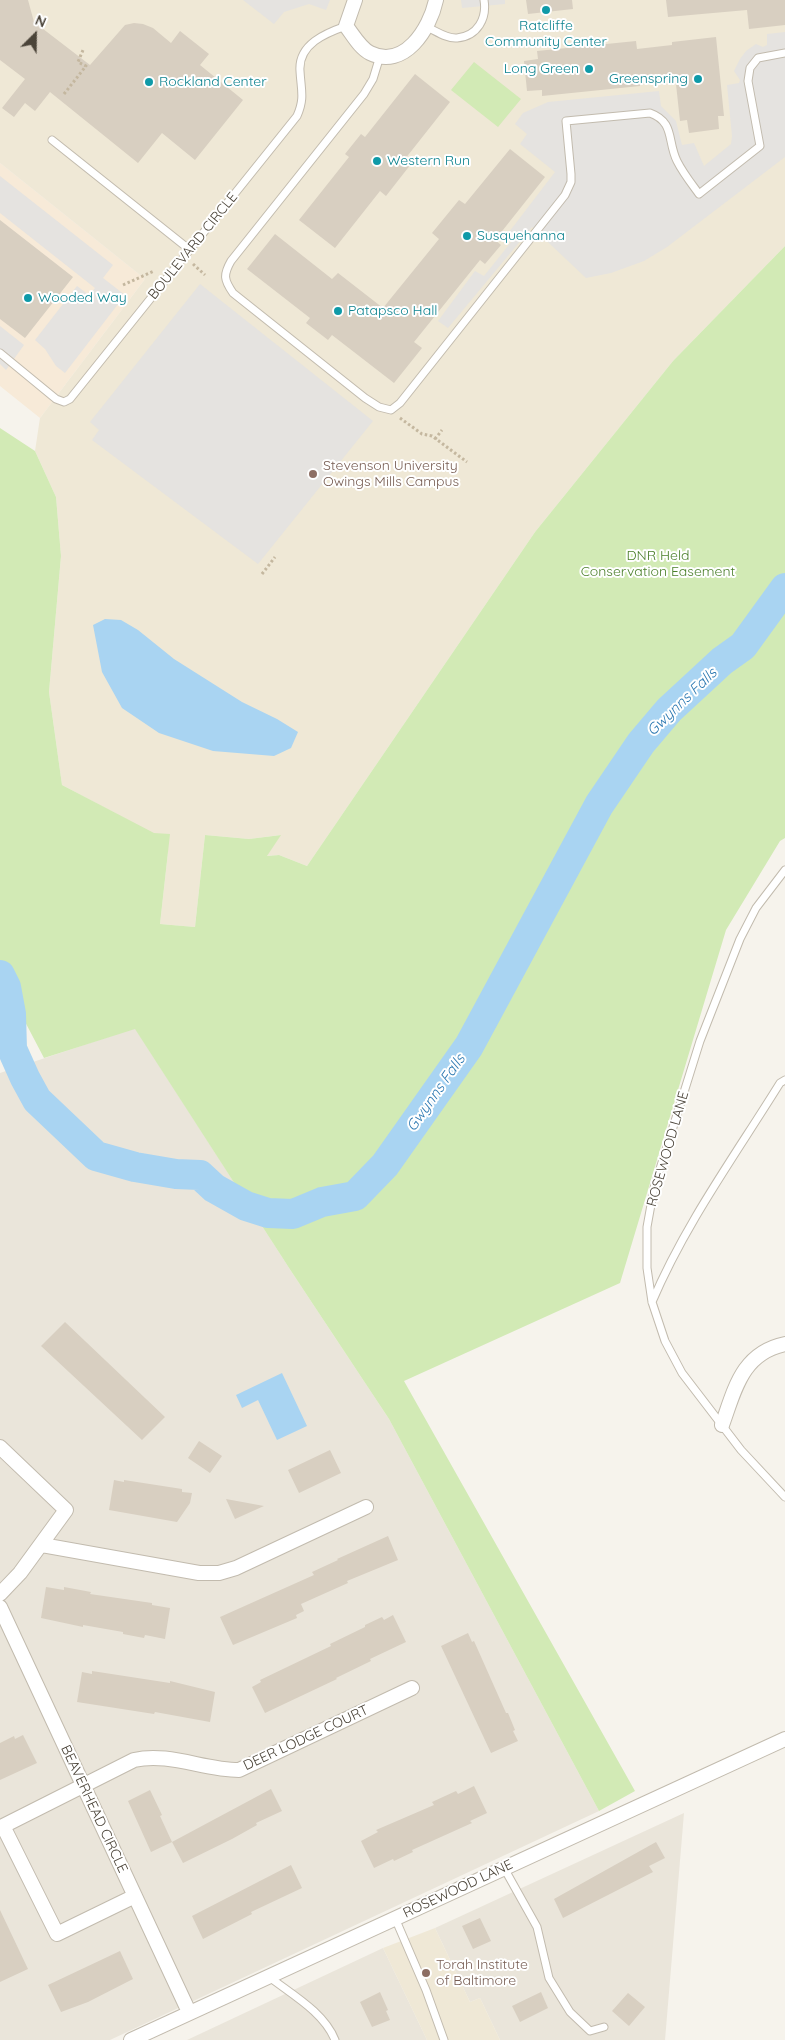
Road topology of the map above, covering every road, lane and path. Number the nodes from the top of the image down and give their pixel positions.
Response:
1 (355, 0) edge
2 (436, 0) edge
3 (484, 0) edge
4 (346, 26) junction
5 (427, 27) junction
6 (83, 50) dead end
7 (785, 53) edge
8 (380, 56) junction
9 (64, 94) dead end
10 (52, 140) dead end
11 (190, 250) junction
12 (192, 264) dead end
13 (154, 271) dead end
14 (205, 275) dead end
15 (123, 285) dead end
16 (0, 353) edge
17 (391, 410) junction
18 (442, 430) dead end
19 (436, 439) junction
20 (467, 462) dead end
21 (275, 558) dead end
22 (262, 574) dead end
23 (785, 870) edge
24 (785, 1080) edge
25 (652, 1302) junction
26 (785, 1344) edge
27 (722, 1425) junction
28 (0, 1447) edge
29 (785, 1497) edge
30 (366, 1507) dead end
31 (42, 1545) junction
32 (0, 1594) edge
33 (0, 1607) edge
34 (412, 1688) dead end
35 (785, 1739) edge
36 (84, 1786) junction
37 (504, 1868) junction
38 (135, 1896) junction
39 (395, 1918) junction
40 (268, 1976) junction
41 (189, 2012) junction
42 (604, 2027) dead end
43 (132, 2040) edge
44 (335, 2040) edge
45 (444, 2040) edge

1 - 4 street
2 - 5 street
3 - 5 lane
4 - 8 street
4 - 11 lane, BOULEVARD CIRCLE
5 - 8 street
6 - 9 path
7 - 17 lane
8 - 17 lane
10 - 11 lane
11 - 16 lane, BOULEVARD CIRCLE
12 - 14 path
13 - 15 path
17 - 19 path
18 - 19 path
19 - 20 path
21 - 22 path
23 - 25 lane, ROSEWOOD LANE
24 - 25 lane
25 - 27 lane, ROSEWOOD LANE
26 - 27 street
27 - 29 lane, ROSEWOOD LANE
28 - 31 street
30 - 31 street
31 - 32 street
33 - 36 street, BEAVERHEAD CIRCLE
34 - 36 street, DEER LODGE COURT
35 - 37 street, ROSEWOOD LANE
36 - 38 street, BEAVERHEAD CIRCLE
36 - 38 street, DEER LODGE COURT
37 - 39 street, ROSEWOOD LANE
37 - 42 lane
38 - 41 street, BEAVERHEAD CIRCLE
39 - 40 street, ROSEWOOD LANE
39 - 45 lane
40 - 41 street, ROSEWOOD LANE
40 - 44 lane
41 - 43 street, ROSEWOOD LANE

